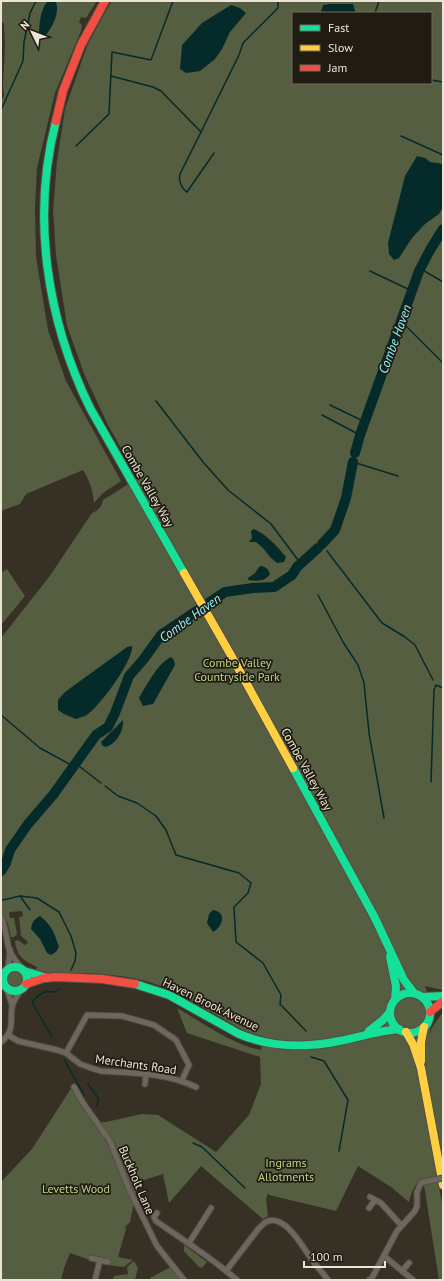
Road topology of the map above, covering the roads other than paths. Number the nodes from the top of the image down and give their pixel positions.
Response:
1 (105, 1) edge
2 (1, 917) edge
3 (10, 950) junction
4 (389, 950) junction
5 (23, 970) junction
6 (4, 973) edge
7 (47, 978) junction
8 (4, 986) edge
9 (24, 987) junction
10 (414, 993) junction
11 (443, 996) edge
12 (423, 997) junction
13 (395, 1000) junction
14 (443, 1001) edge
15 (12, 1005) junction
16 (390, 1012) junction
17 (430, 1012) junction
18 (424, 1027) junction
19 (402, 1031) junction
20 (365, 1034) junction
21 (8, 1035) junction
22 (1, 1042) edge
23 (66, 1053) junction
24 (421, 1068) junction
25 (146, 1074) junction
26 (182, 1080) junction
27 (145, 1084) dead end
28 (74, 1087) dead end
29 (196, 1087) dead end
30 (443, 1178) edge
31 (443, 1185) edge
32 (211, 1208) dead end
33 (369, 1208) dead end
34 (157, 1212) dead end
35 (401, 1225) junction
36 (189, 1243) junction
37 (384, 1256) junction
38 (91, 1258) dead end
39 (100, 1260) junction
40 (108, 1262) dead end
41 (409, 1263) dead end
42 (226, 1270) junction
43 (402, 1271) junction
44 (95, 1280) edge
45 (184, 1280) edge
46 (237, 1280) edge
47 (328, 1280) edge
48 (369, 1280) edge
49 (413, 1280) edge

1 - 4 main road, Combe Valley Way
2 - 3 street
3 - 5 street
3 - 6 street
4 - 10 main road, Combe Valley Way
4 - 13 main road, Combe Valley Way
5 - 6 main road
5 - 7 main road, Haven Brook Avenue
5 - 9 main road
6 - 8 main road
7 - 9 main road, Haven Brook Avenue
7 - 20 main road, Haven Brook Avenue
8 - 9 main road
8 - 15 street
9 - 15 street
10 - 12 main road
10 - 13 main road
11 - 12 main road
12 - 17 main road
13 - 16 main road
14 - 17 main road
15 - 21 street
16 - 19 main road
16 - 20 main road, Haven Brook Avenue
17 - 18 main road
18 - 19 main road
18 - 24 main road
19 - 20 main road, Haven Brook Avenue
19 - 24 main road
21 - 22 street
21 - 23 street, Merchants Road
23 - 25 street, Merchants Road
23 - 26 street
24 - 31 main road
25 - 26 street, Merchants Road
25 - 27 street
26 - 29 street, Merchants Road
28 - 45 street, Buckholt Lane
30 - 35 street, bridge
32 - 36 street
33 - 35 street
34 - 36 street
35 - 37 street
36 - 42 street
37 - 43 street
37 - 48 street
38 - 39 street
39 - 40 street
39 - 44 street
41 - 43 street
42 - 46 street
42 - 47 street
43 - 49 street

